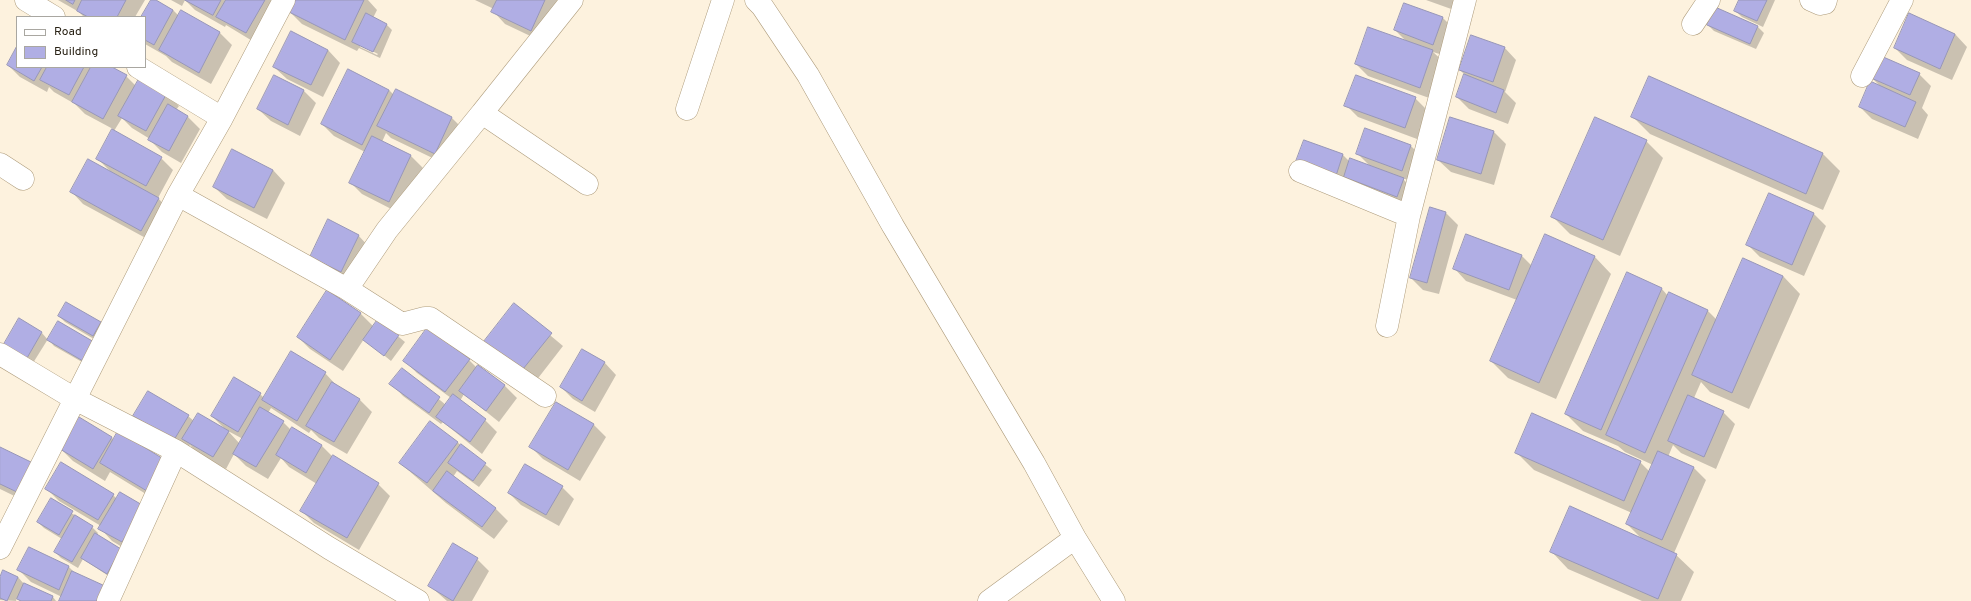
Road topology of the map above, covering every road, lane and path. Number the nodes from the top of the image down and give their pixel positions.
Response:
1 (26, 0) edge
2 (284, 0) edge
3 (572, 0) edge
4 (723, 0) edge
5 (756, 0) edge
6 (1465, 0) edge
7 (1709, 0) edge
8 (1902, 0) edge
9 (52, 16) edge
10 (1693, 24) dead end
11 (140, 68) edge
12 (1862, 76) dead end
13 (687, 109) dead end
14 (482, 113) junction
15 (222, 118) junction
16 (0, 164) edge
17 (1300, 171) dead end
18 (23, 179) dead end
19 (587, 184) dead end
20 (178, 195) junction
21 (1409, 216) junction
22 (346, 289) junction
23 (1387, 326) dead end
24 (0, 354) edge
25 (545, 396) dead end
26 (75, 399) junction
27 (176, 451) junction
28 (1075, 538) junction
29 (1, 542) edge
30 (108, 601) edge
31 (418, 601) edge
32 (989, 601) edge
33 (1114, 601) edge

1 - 9 street
2 - 15 street
3 - 14 street
4 - 13 street
5 - 28 street
6 - 21 street
7 - 10 street
8 - 12 street
11 - 15 street
14 - 19 street
14 - 22 street
15 - 20 street
16 - 18 street
17 - 21 street
20 - 22 street
20 - 26 street
21 - 23 street
22 - 25 street
24 - 26 street
26 - 27 street
26 - 29 street
27 - 30 street
27 - 31 street
28 - 32 street
28 - 33 street

